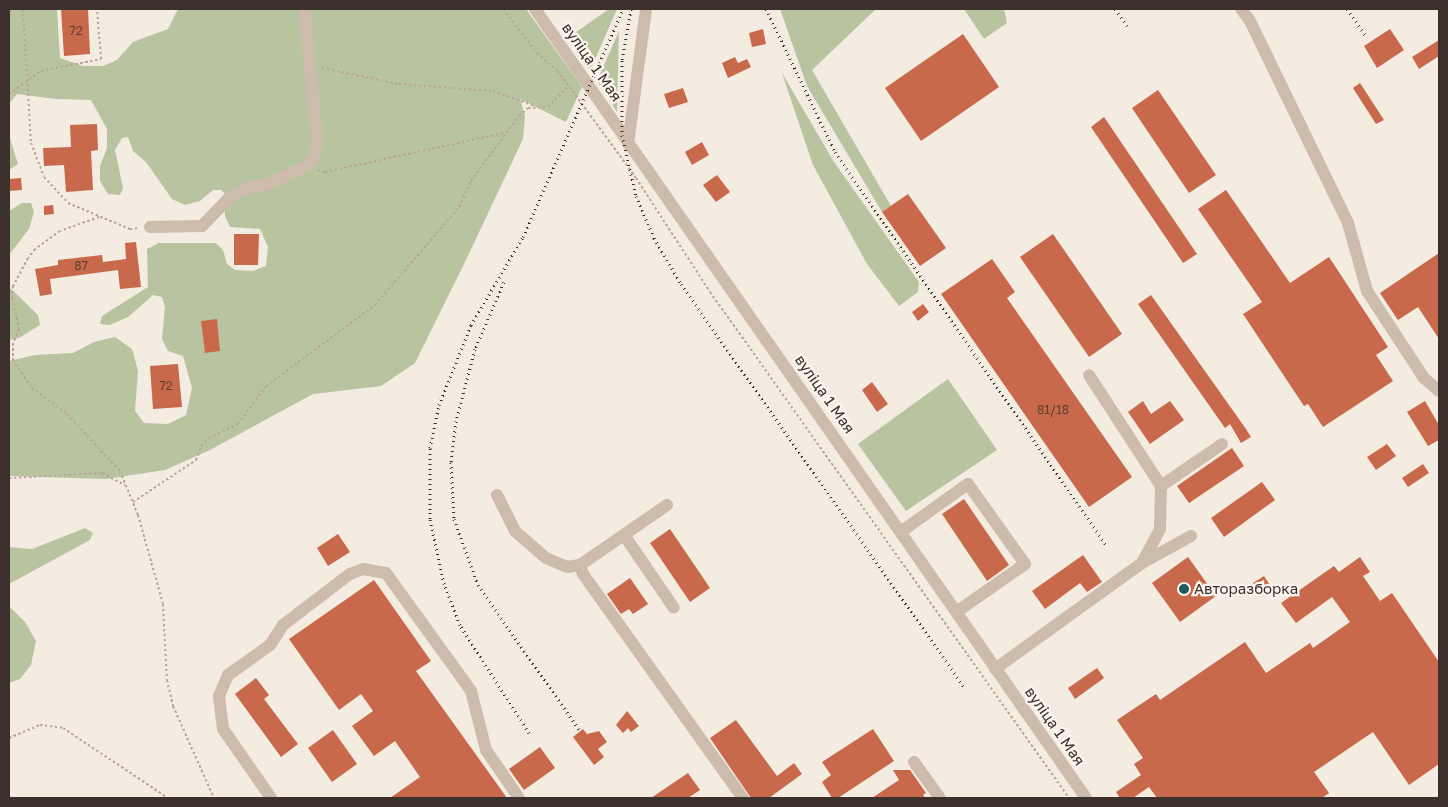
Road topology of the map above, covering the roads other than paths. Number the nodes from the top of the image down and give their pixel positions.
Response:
1 (304, 9) edge
2 (535, 9) edge
3 (646, 9) edge
4 (1241, 9) edge
5 (628, 144) junction
6 (150, 227) road end
7 (1089, 375) dead end
8 (1439, 391) edge
9 (1222, 444) dead end
10 (1161, 486) junction
11 (497, 495) dead end
12 (667, 505) dead end
13 (902, 530) junction
14 (624, 535) junction
15 (1191, 536) dead end
16 (1142, 563) junction
17 (580, 565) junction
18 (674, 608) dead end
19 (958, 611) junction
20 (995, 669) junction
21 (914, 762) dead end
22 (271, 798) edge
23 (519, 798) edge
24 (743, 798) edge
25 (940, 798) edge
26 (1086, 798) edge

1 - 6 street
2 - 5 street, вуліца 1 Мая
3 - 5 street
4 - 8 street
5 - 13 street, вуліца 1 Мая
7 - 10 street
9 - 10 street
10 - 16 street
11 - 17 street
12 - 14 street
13 - 19 street, вуліца 1 Мая
13 - 19 street
14 - 17 street
14 - 18 street
15 - 16 street
16 - 20 street
17 - 24 street
19 - 20 street, вуліца 1 Мая
20 - 26 street, вуліца 1 Мая
21 - 25 street
22 - 23 street

